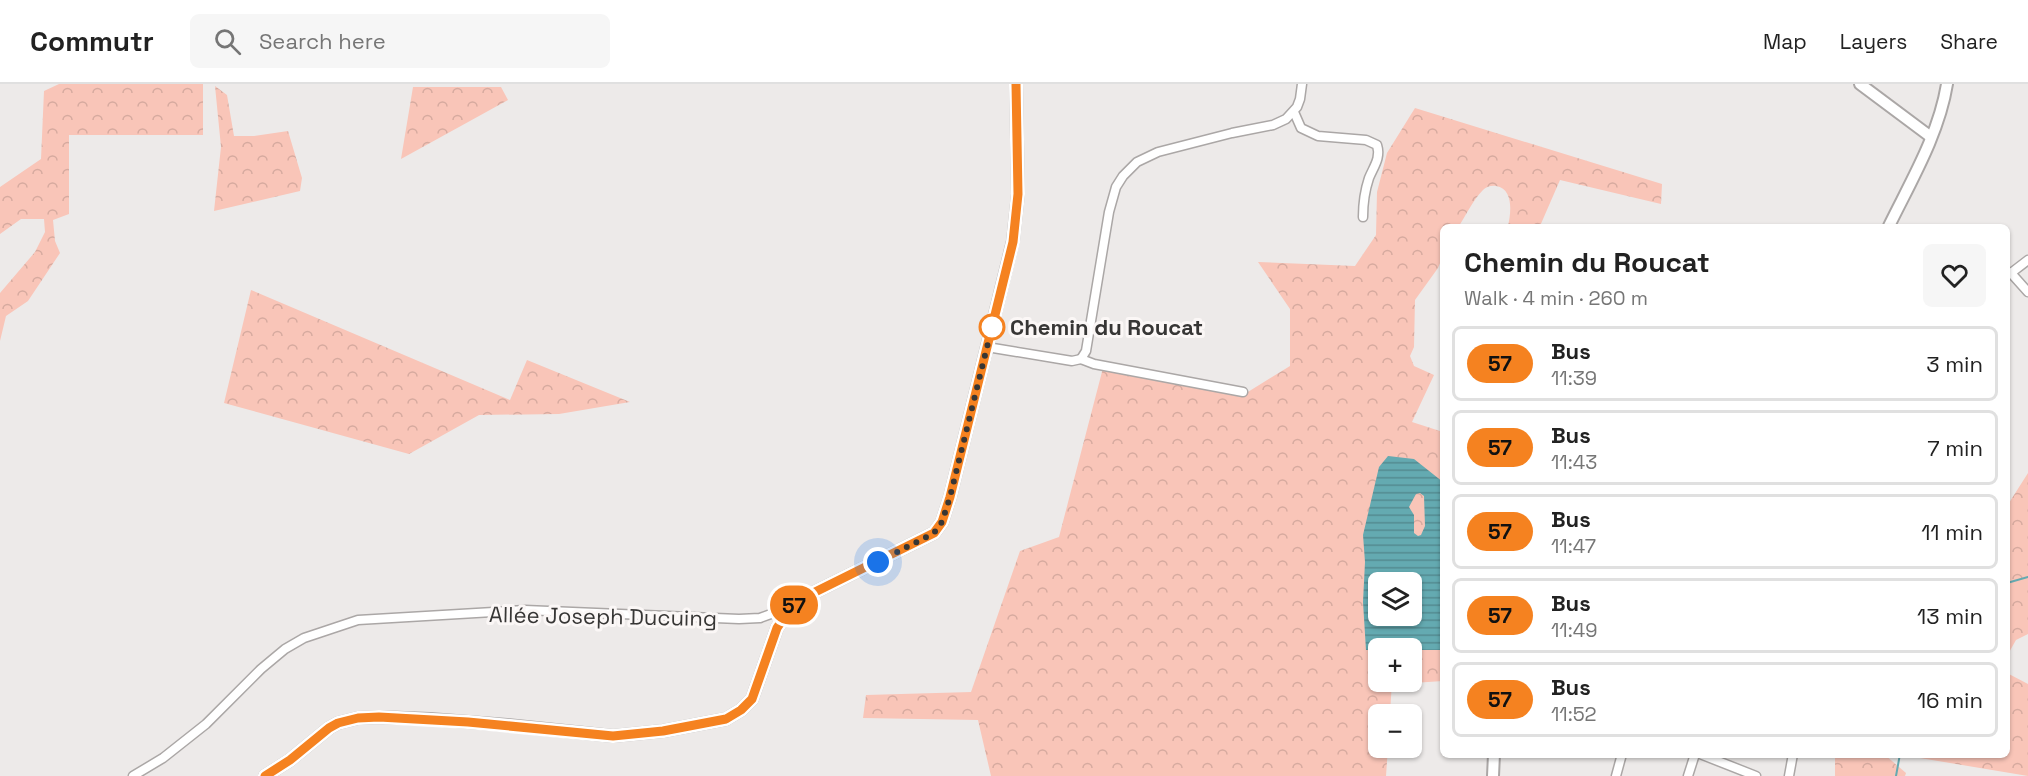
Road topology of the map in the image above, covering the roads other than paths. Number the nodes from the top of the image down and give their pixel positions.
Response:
1 (1016, 84) edge
2 (1302, 84) edge
3 (1860, 84) edge
4 (1947, 84) edge
5 (1294, 112) junction
6 (1931, 137) junction
7 (1363, 217) dead end
8 (1890, 224) edge
9 (2028, 260) edge
10 (2010, 271) edge
11 (2010, 273) edge
12 (2028, 292) edge
13 (987, 347) junction
14 (1081, 359) junction
15 (1243, 392) dead end
16 (787, 613) junction
17 (1494, 758) edge
18 (1621, 758) edge
19 (1694, 758) edge
20 (1710, 758) edge
21 (1793, 758) edge
22 (133, 776) edge
23 (265, 776) edge
24 (1493, 776) edge
25 (1616, 776) edge
26 (1688, 776) edge
27 (1756, 776) edge
28 (1789, 776) edge

1 - 13 street
2 - 5 street
3 - 6 street
4 - 6 street
5 - 7 street
5 - 14 street
6 - 8 street
9 - 10 street
11 - 12 street
13 - 14 street
13 - 16 street
14 - 15 street
16 - 22 street, Allée Joseph Ducuing
16 - 23 street
17 - 24 street
18 - 25 street
19 - 26 street
20 - 27 street
21 - 28 street

